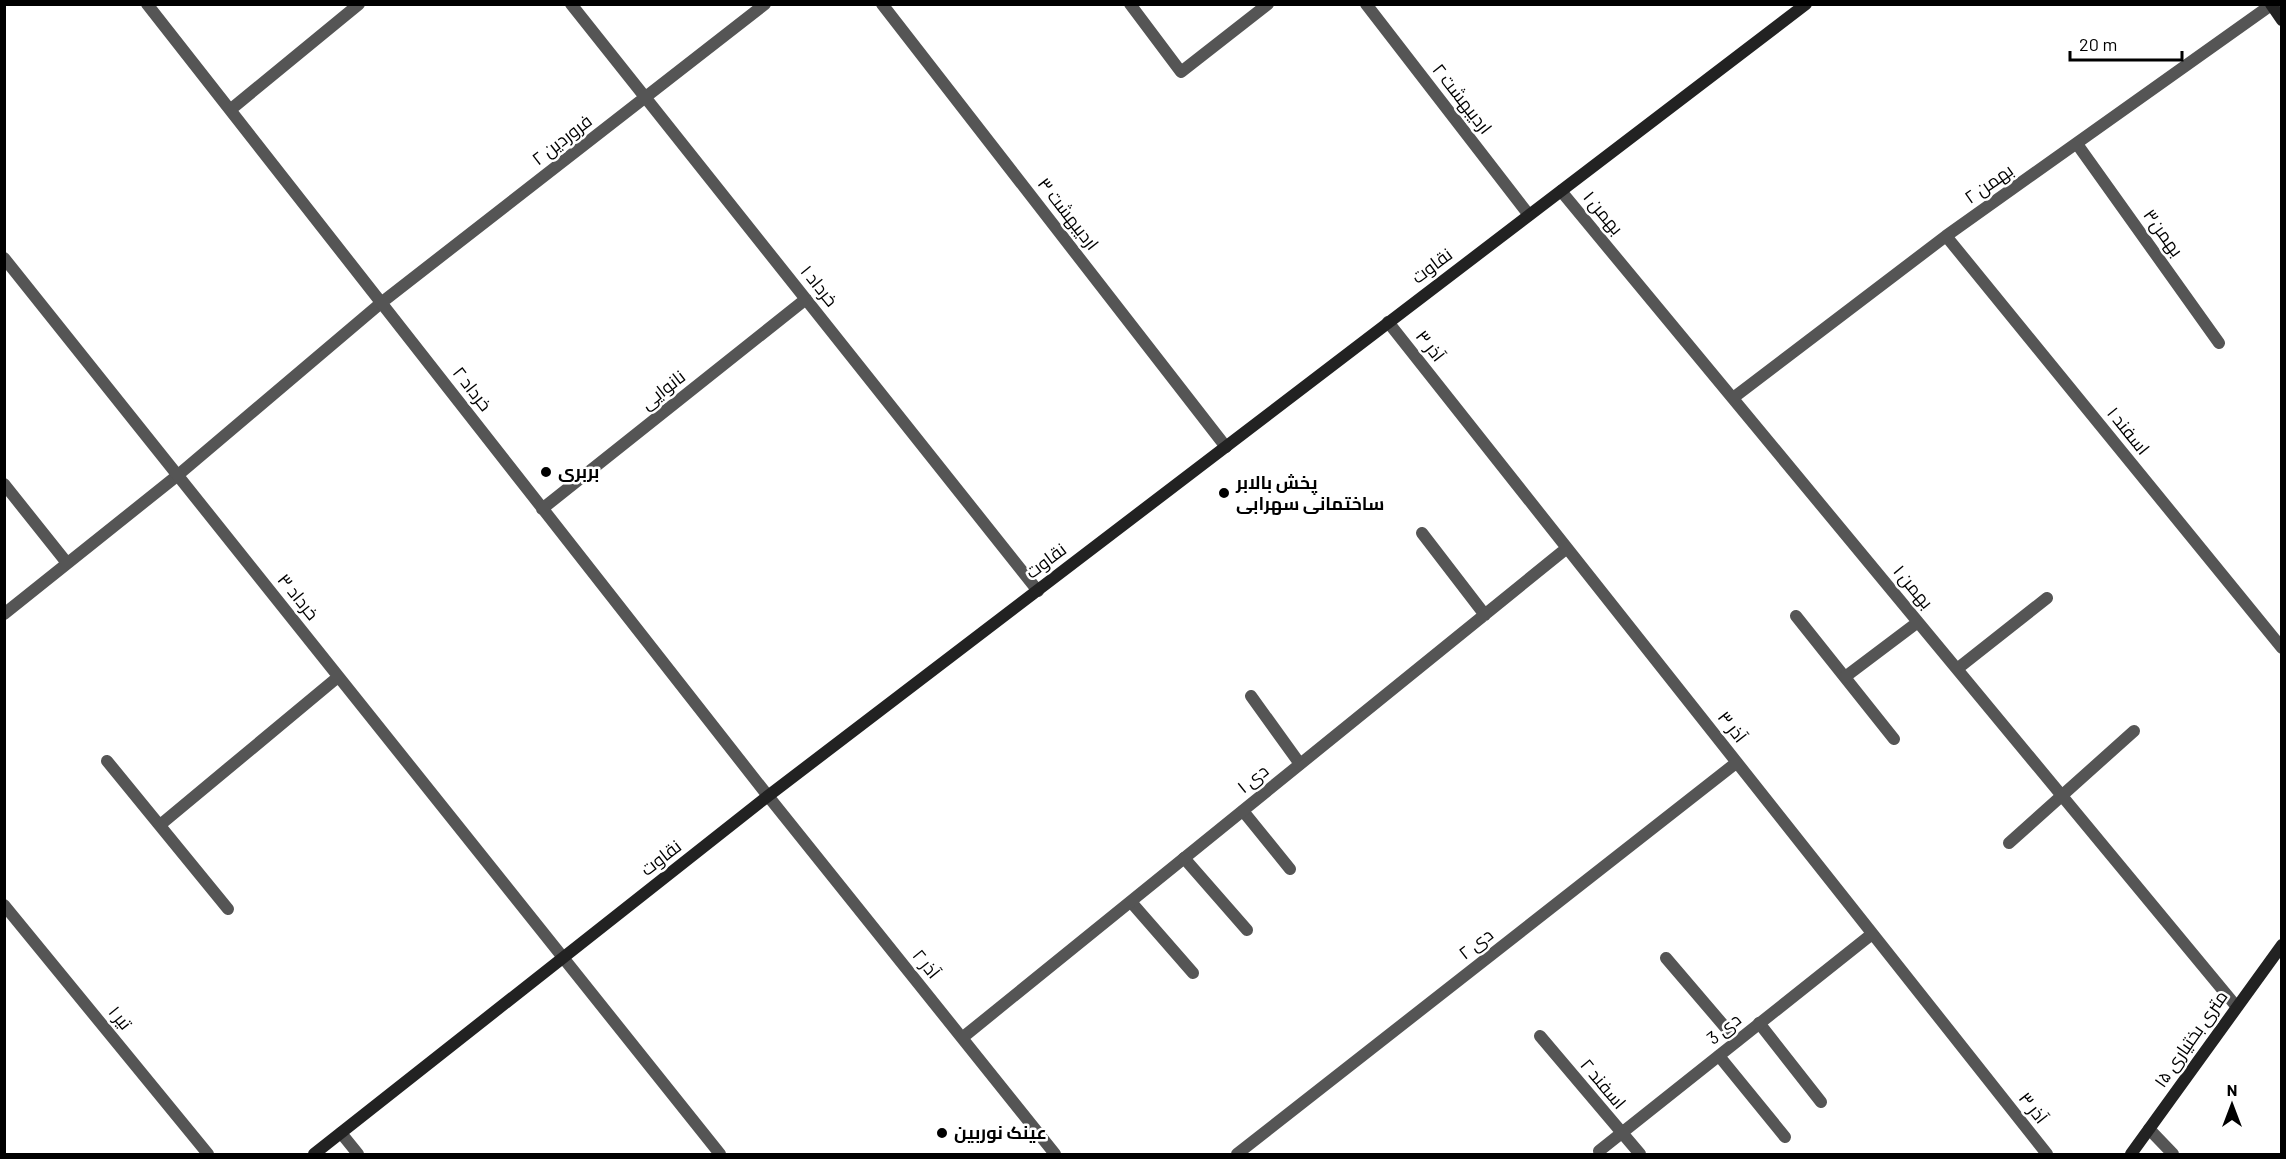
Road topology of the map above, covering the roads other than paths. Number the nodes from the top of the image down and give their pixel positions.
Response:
1 (147, 4) edge
2 (359, 4) edge
3 (571, 4) edge
4 (765, 4) edge
5 (882, 4) edge
6 (1130, 4) edge
7 (1268, 4) edge
8 (1366, 4) edge
9 (1806, 4) edge
10 (2271, 5) edge
11 (2282, 20) edge
12 (645, 98) junction
13 (231, 110) junction
14 (2077, 144) junction
15 (1561, 191) junction
16 (1529, 215) junction
17 (1946, 236) junction
18 (4, 258) edge
19 (806, 299) junction
20 (381, 303) junction
21 (1388, 322) junction
22 (2219, 343) dead end
23 (1733, 398) junction
24 (1226, 447) junction
25 (178, 475) junction
26 (4, 484) edge
27 (542, 509) junction
28 (1422, 533) dead end
29 (1567, 548) junction
30 (68, 563) junction
31 (1038, 591) junction
32 (2047, 598) dead end
33 (4, 614) edge
34 (1485, 615) junction
35 (1796, 616) dead end
36 (1918, 622) junction
37 (2282, 648) edge
38 (1957, 669) junction
39 (338, 677) junction
40 (1845, 677) junction
41 (1251, 696) dead end
42 (2134, 730) dead end
43 (1894, 739) dead end
44 (107, 761) dead end
45 (1736, 763) junction
46 (1300, 764) junction
47 (768, 796) junction
48 (2063, 796) junction
49 (1243, 811) junction
50 (160, 825) junction
51 (2009, 843) dead end
52 (1184, 858) junction
53 (1290, 868) dead end
54 (1131, 902) junction
55 (4, 904) edge
56 (228, 909) dead end
57 (1247, 930) dead end
58 (1872, 934) junction
59 (2282, 945) edge
60 (562, 958) junction
61 (1666, 958) dead end
62 (1193, 973) dead end
63 (2236, 1006) junction
64 (1760, 1023) junction
65 (1539, 1036) dead end
66 (962, 1038) junction
67 (1737, 1041) junction
68 (1719, 1056) junction
69 (1821, 1102) dead end
70 (2149, 1129) junction
71 (341, 1133) junction
72 (1622, 1133) junction
73 (1785, 1137) dead end
74 (1599, 1151) dead end
75 (208, 1155) edge
76 (314, 1155) edge
77 (358, 1155) edge
78 (720, 1155) edge
79 (1055, 1155) edge
80 (1238, 1155) edge
81 (1640, 1155) edge
82 (2047, 1155) edge
83 (2131, 1155) edge
84 (2173, 1155) edge

1 - 13 street, خرداد ۲
2 - 13 street
3 - 12 street, خرداد ۱
4 - 12 street, فروردین ۲
5 - 24 street, اردیبهشت ۳
6 - 7 street
8 - 16 street, اردیبهشت ۲
9 - 15 street, نقاوت
10 - 11 street
10 - 14 street, بهمن ۲
12 - 19 street, خرداد ۱
12 - 20 street, فروردین ۲
13 - 20 street, خرداد ۲
14 - 17 street, بهمن ۲
14 - 22 street, بهمن۳
15 - 16 street, نقاوت
15 - 23 street, بهمن ۱
16 - 21 street, نقاوت
17 - 23 street, بهمن ۲
17 - 37 street, اسفند ۱
18 - 25 street, خرداد ۳
19 - 27 street, نانوایی
19 - 31 street, خرداد ۱
20 - 25 street, فروردین ۲
20 - 27 street, خرداد ۲
21 - 24 street, نقاوت
21 - 29 street, آذر ۳
23 - 36 street, بهمن ۱
24 - 31 street, نقاوت
25 - 30 street, فروردین ۲
25 - 39 street, خرداد ۳
26 - 30 street
27 - 47 street, خرداد ۲
28 - 34 street
29 - 34 street, دی ۱
29 - 45 street, آذر ۳
30 - 33 street, فروردین ۲
31 - 47 street, نقاوت
32 - 38 street
34 - 46 street, دی ۱
35 - 40 street
36 - 38 street, بهمن ۱
36 - 40 street
38 - 48 street, بهمن ۱
39 - 50 street
39 - 60 street, خرداد ۳
40 - 43 street
41 - 46 street
42 - 48 street
44 - 50 street
45 - 58 street, آذر ۳
45 - 80 street, دی ۲
46 - 49 street, دی ۱
47 - 60 street, نقاوت
47 - 66 street, آذر ۲
48 - 51 street
48 - 63 street, بهمن ۱
49 - 52 street, دی ۱
49 - 53 street
50 - 56 street
52 - 54 street, دی ۱
52 - 57 street
54 - 62 street
54 - 66 street, دی ۱
55 - 75 street, تیر ۱
58 - 64 street, دی 3
58 - 82 street, آذر ۳
59 - 63 street, ۱۵ متری بختیاری
60 - 71 street, نقاوت
60 - 78 street, خرداد ۳
61 - 67 street
63 - 70 street, ۱۵ متری بختیاری
64 - 67 street, دی 3
64 - 69 street
65 - 72 street, اسفند ۲
66 - 79 street, آذر ۲
67 - 68 street, دی 3
68 - 72 street, دی 3
68 - 73 street
70 - 83 street, ۱۵ متری بختیاری
70 - 84 street
71 - 76 street, نقاوت
71 - 77 street
72 - 74 street, دی 3
72 - 81 street, اسفند ۲

